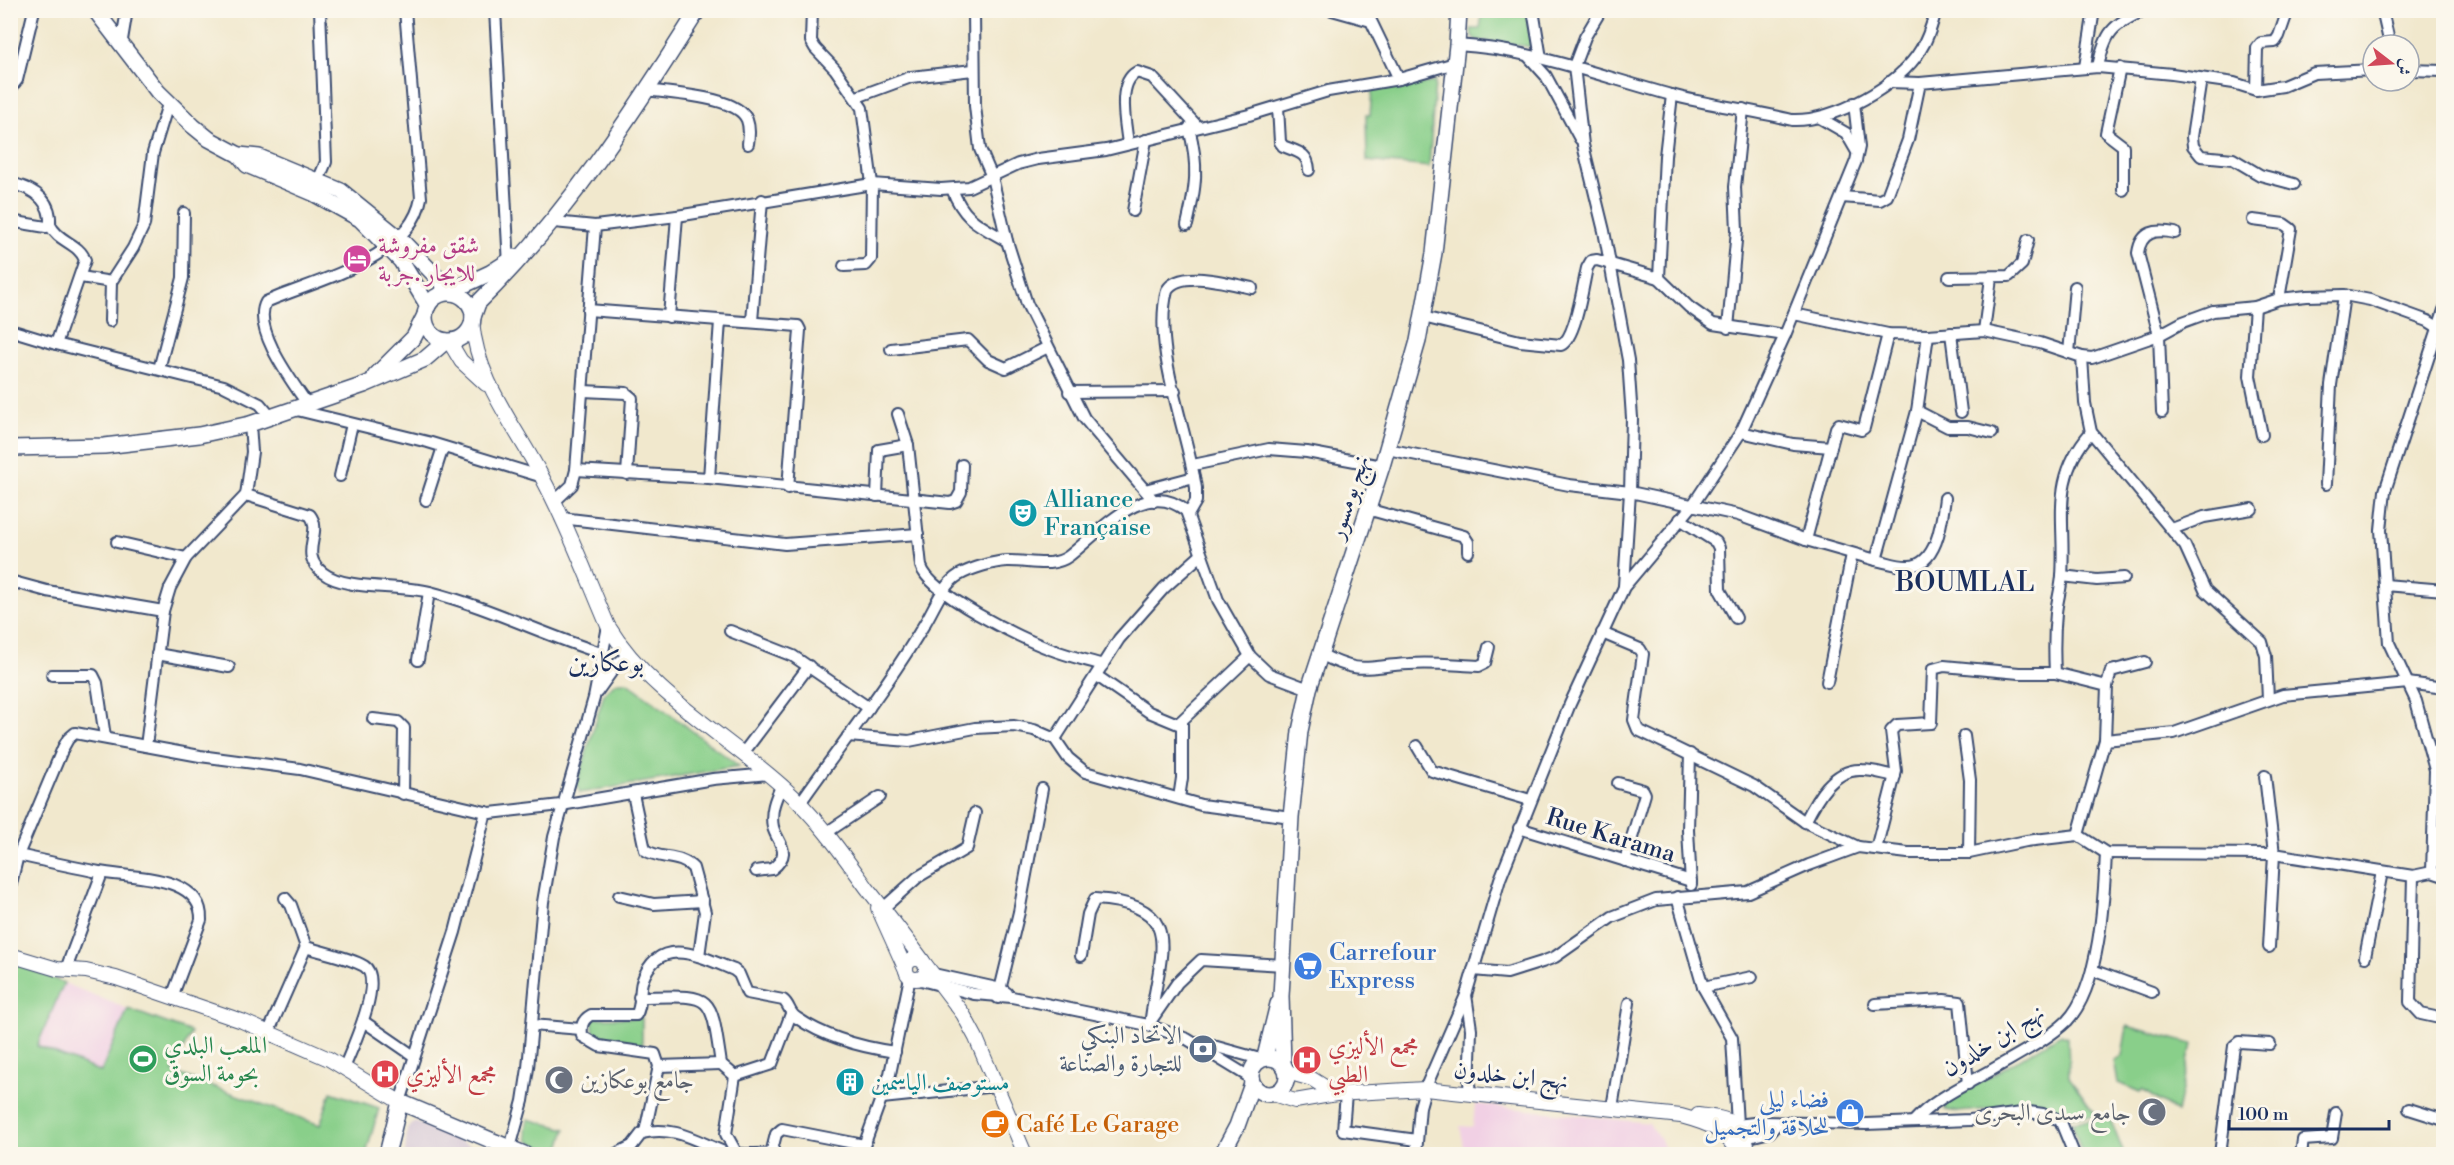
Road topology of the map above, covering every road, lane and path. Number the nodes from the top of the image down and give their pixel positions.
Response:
1 (34, 10) edge
2 (95, 10) edge
3 (127, 10) edge
4 (320, 10) edge
5 (405, 10) edge
6 (495, 10) edge
7 (698, 10) edge
8 (812, 10) edge
9 (974, 10) edge
10 (1332, 10) edge
11 (1459, 10) edge
12 (1533, 10) edge
13 (1601, 10) edge
14 (1936, 10) edge
15 (2094, 10) edge
16 (2145, 10) edge
17 (2288, 10) edge
18 (2382, 10) edge
19 (2387, 33) edge
20 (1457, 45) junction
21 (121, 46) junction
22 (1528, 56) junction
23 (1541, 58) junction
24 (1455, 63) junction
25 (1574, 66) junction
26 (2085, 67) junction
27 (2098, 67) junction
28 (2120, 68) junction
29 (973, 70) junction
30 (2421, 70) edge
31 (2444, 70) edge
32 (2361, 71) edge
33 (1399, 79) junction
34 (2201, 79) junction
35 (1889, 82) junction
36 (1920, 83) junction
37 (10, 89) edge
38 (647, 90) junction
39 (2256, 90) junction
40 (1672, 95) junction
41 (857, 97) junction
42 (1854, 103) junction
43 (168, 104) junction
44 (1278, 107) junction
45 (1743, 109) junction
46 (1820, 118) junction
47 (1193, 127) junction
48 (1146, 140) junction
49 (748, 144) dead end
50 (1128, 144) junction
51 (1583, 146) junction
52 (1857, 153) junction
53 (1309, 170) dead end
54 (992, 177) junction
55 (10, 183) edge
56 (872, 184) junction
57 (2294, 184) dead end
58 (316, 187) junction
59 (952, 189) junction
60 (2123, 189) dead end
61 (1842, 197) junction
62 (762, 200) junction
63 (1133, 211) dead end
64 (184, 213) dead end
65 (677, 216) junction
66 (2253, 220) dead end
67 (10, 221) edge
68 (554, 222) junction
69 (50, 225) junction
70 (1187, 225) dead end
71 (595, 226) junction
72 (2175, 234) dead end
73 (2028, 240) dead end
74 (1007, 241) junction
75 (394, 242) junction
76 (1610, 262) junction
77 (510, 266) junction
78 (844, 266) dead end
79 (81, 277) junction
80 (1659, 278) junction
81 (1949, 278) dead end
82 (1991, 278) junction
83 (111, 282) junction
84 (2075, 287) dead end
85 (1252, 288) dead end
86 (454, 294) junction
87 (2344, 295) junction
88 (2279, 299) junction
89 (2255, 307) junction
90 (426, 310) junction
91 (588, 310) junction
92 (2444, 310) edge
93 (1794, 314) junction
94 (669, 317) junction
95 (1423, 317) junction
96 (472, 319) junction
97 (110, 321) dead end
98 (720, 321) junction
99 (752, 321) junction
100 (1728, 328) junction
101 (10, 330) edge
102 (1983, 330) junction
103 (2441, 330) edge
104 (1951, 333) junction
105 (1887, 334) junction
106 (1785, 335) junction
107 (1928, 335) junction
108 (2159, 335) junction
109 (447, 341) junction
110 (56, 344) junction
111 (1046, 348) junction
112 (891, 349) dead end
113 (2069, 353) junction
114 (2082, 357) junction
115 (159, 369) junction
116 (364, 386) junction
117 (491, 390) junction
118 (583, 391) junction
119 (1069, 392) junction
120 (1175, 392) junction
121 (302, 407) junction
122 (1917, 411) junction
123 (1961, 412) dead end
124 (2162, 412) dead end
125 (898, 414) dead end
126 (271, 417) junction
127 (250, 424) junction
128 (352, 424) junction
129 (1741, 432) junction
130 (2091, 432) junction
131 (1992, 433) dead end
132 (2262, 435) dead end
133 (908, 446) junction
134 (442, 447) junction
135 (1831, 447) junction
136 (10, 448) edge
137 (1387, 449) junction
138 (962, 465) dead end
139 (1192, 465) junction
140 (1382, 466) junction
141 (576, 470) junction
142 (627, 474) junction
143 (340, 476) dead end
144 (543, 477) junction
145 (1194, 477) junction
146 (709, 478) junction
147 (2326, 484) dead end
148 (788, 488) junction
149 (1145, 490) junction
150 (1630, 492) junction
151 (246, 495) junction
152 (877, 496) junction
153 (1945, 498) dead end
154 (426, 500) dead end
155 (1154, 501) junction
156 (555, 502) junction
157 (916, 502) junction
158 (1692, 506) junction
159 (1367, 509) junction
160 (2252, 509) dead end
161 (1188, 515) junction
162 (561, 518) junction
163 (1680, 519) junction
164 (2172, 529) junction
165 (918, 534) junction
166 (1806, 540) junction
167 (117, 542) dead end
168 (1468, 552) dead end
169 (1852, 554) junction
170 (1201, 555) junction
171 (186, 558) junction
172 (1876, 560) junction
173 (2062, 576) junction
174 (2124, 578) dead end
175 (10, 581) edge
176 (2385, 585) junction
177 (1624, 587) junction
178 (2444, 590) edge
179 (429, 592) junction
180 (943, 592) junction
181 (163, 611) junction
182 (1736, 618) dead end
183 (608, 626) junction
184 (730, 631) dead end
185 (1602, 633) junction
186 (1489, 647) dead end
187 (601, 653) junction
188 (157, 654) junction
189 (1320, 654) junction
190 (627, 656) junction
191 (1250, 656) junction
192 (418, 660) dead end
193 (2145, 662) dead end
194 (1104, 665) junction
195 (809, 666) junction
196 (229, 667) dead end
197 (2055, 673) junction
198 (52, 675) dead end
199 (1098, 676) junction
200 (1827, 682) dead end
201 (2408, 683) junction
202 (2107, 686) junction
203 (2444, 688) edge
204 (1309, 689) junction
205 (594, 698) junction
206 (2268, 699) junction
207 (869, 708) junction
208 (374, 719) dead end
209 (1182, 722) junction
210 (848, 736) junction
211 (1964, 736) dead end
212 (105, 737) junction
213 (1055, 739) junction
214 (2105, 740) junction
215 (146, 746) junction
216 (1417, 746) dead end
217 (744, 752) junction
218 (1690, 754) junction
219 (769, 774) junction
220 (1895, 776) junction
221 (2265, 776) dead end
222 (1618, 783) dead end
223 (782, 786) junction
224 (1042, 789) dead end
225 (403, 794) junction
226 (633, 794) junction
227 (880, 797) dead end
228 (1179, 798) junction
229 (1530, 800) junction
230 (800, 803) junction
231 (561, 805) junction
232 (486, 812) junction
233 (975, 813) dead end
234 (1291, 817) junction
235 (1805, 822) junction
236 (1519, 828) junction
237 (826, 833) junction
238 (2078, 835) junction
239 (1858, 847) junction
240 (1876, 849) junction
241 (2106, 853) junction
242 (1969, 854) junction
243 (2274, 854) junction
244 (18, 855) junction
245 (1625, 861) junction
246 (756, 871) dead end
247 (2382, 872) junction
248 (2432, 872) junction
249 (102, 873) junction
250 (2413, 876) junction
251 (2444, 876) edge
252 (1691, 881) junction
253 (10, 888) edge
254 (1692, 895) junction
255 (619, 896) dead end
256 (1677, 897) junction
257 (285, 898) dead end
258 (703, 901) junction
259 (882, 910) junction
260 (306, 947) junction
261 (2269, 947) dead end
262 (10, 955) edge
263 (699, 956) junction
264 (1081, 956) dead end
265 (2365, 957) dead end
266 (1283, 965) junction
267 (66, 969) junction
268 (1473, 970) junction
269 (2092, 970) junction
270 (920, 971) junction
271 (1752, 977) dead end
272 (942, 987) junction
273 (1703, 987) junction
274 (2152, 992) dead end
275 (1000, 993) junction
276 (1466, 995) junction
277 (1281, 996) junction
278 (172, 997) junction
279 (639, 997) junction
280 (1629, 1003) dead end
281 (1875, 1004) dead end
282 (791, 1014) junction
283 (2444, 1019) edge
284 (363, 1022) junction
285 (1149, 1023) junction
286 (532, 1025) junction
287 (581, 1029) junction
288 (269, 1031) junction
289 (1187, 1039) junction
290 (2270, 1044) dead end
291 (895, 1052) junction
292 (414, 1056) junction
293 (1263, 1058) junction
294 (721, 1064) junction
295 (659, 1066) junction
296 (344, 1068) junction
297 (1285, 1068) junction
298 (735, 1076) junction
299 (1251, 1081) junction
300 (1968, 1084) junction
301 (996, 1086) junction
302 (1425, 1089) junction
303 (1469, 1093) junction
304 (1271, 1094) junction
305 (1341, 1094) junction
306 (882, 1098) junction
307 (400, 1101) junction
308 (1612, 1108) junction
309 (2409, 1109) dead end
310 (2336, 1113) dead end
311 (1681, 1116) junction
312 (2444, 1120) edge
313 (1913, 1122) junction
314 (1777, 1124) junction
315 (1737, 1125) junction
316 (1237, 1126) junction
317 (645, 1132) junction
318 (1746, 1138) junction
319 (1417, 1140) junction
320 (1731, 1143) edge
321 (862, 1150) edge
322 (517, 1151) edge
323 (728, 1153) edge
324 (771, 1154) edge
325 (387, 1155) edge
326 (616, 1155) edge
327 (1025, 1155) edge
328 (1221, 1155) edge
329 (1416, 1155) edge
330 (1749, 1155) edge
331 (2074, 1155) edge
332 (2220, 1155) edge
333 (2301, 1155) edge

1 - 37 street
2 - 21 main road
3 - 21 street
4 - 58 street
5 - 75 street
6 - 77 street
7 - 38 main road
8 - 41 street
9 - 29 street
10 - 33 street
11 - 20 main road, نهج بومسور
12 - 23 street
13 - 25 street
14 - 35 street
15 - 26 street
16 - 27 street
17 - 39 street
18 - 19 street
20 - 22 street
20 - 24 main road, نهج بومسور
21 - 43 main road
22 - 23 street
22 - 51 street
23 - 25 street
24 - 33 street
24 - 95 main road, نهج بومسور
25 - 40 street
25 - 51 street
26 - 27 street
26 - 36 street
27 - 28 street
28 - 34 street
28 - 60 street
29 - 41 street
29 - 54 street
30 - 31 street
32 - 39 street
33 - 44 street
34 - 39 street
34 - 57 street
35 - 36 street
35 - 42 street
36 - 61 street
38 - 49 street
38 - 68 main road
40 - 45 street
40 - 80 street
41 - 56 street
42 - 46 street
42 - 52 street
43 - 58 main road
43 - 83 street
44 - 47 street
44 - 53 street
45 - 46 street
45 - 100 street
46 - 52 street
47 - 48 street
47 - 50 street
47 - 70 street
48 - 50 street
48 - 63 street
50 - 54 street
51 - 76 street
52 - 61 street
54 - 59 street
54 - 74 street
55 - 69 street
56 - 59 street
56 - 62 street
56 - 78 street
58 - 75 main road
59 - 74 street
61 - 93 street
62 - 65 street
62 - 99 street
64 - 115 street
65 - 71 street
65 - 94 street
66 - 88 street
67 - 69 street
68 - 71 street
68 - 77 main road
69 - 79 street
71 - 91 street
72 - 108 street
73 - 82 street
74 - 111 street
75 - 86 main road
75 - 90 main road
75 - 121 street
76 - 80 street
76 - 95 street
76 - 150 street
77 - 86 main road
77 - 96 main road
79 - 83 street
79 - 110 street
80 - 100 street
81 - 82 street
82 - 102 street
83 - 97 street
84 - 113 street
85 - 120 street
86 - 90 main road
86 - 96 main road
87 - 88 street
87 - 103 street
87 - 147 street
88 - 89 street
89 - 108 street
89 - 132 street
90 - 109 main road
90 - 116 main road
91 - 94 street
91 - 118 street
92 - 103 street
93 - 105 street
93 - 106 street
94 - 98 street
95 - 137 main road, نهج بومسور
96 - 109 main road
96 - 117 street
98 - 99 street
98 - 146 street
99 - 148 street
100 - 106 street
101 - 110 street
102 - 104 street
102 - 113 street
103 - 176 street
104 - 107 street
104 - 123 street
105 - 107 street
105 - 135 street
106 - 129 street
107 - 122 street
108 - 114 street
108 - 124 street
109 - 116 main road
109 - 117 street
110 - 115 street
111 - 112 street
111 - 119 street
113 - 114 street
114 - 130 street
115 - 126 street
116 - 121 main road
117 - 144 street
118 - 141 street
118 - 142 street
119 - 120 street
119 - 149 street
120 - 139 street
121 - 126 main road
121 - 128 street
122 - 131 street
122 - 172 street
125 - 133 street
126 - 127 main road
127 - 136 main road
127 - 151 street
128 - 134 street
128 - 143 street
129 - 135 street
129 - 158 street
130 - 164 street
130 - 173 street
133 - 152 street
133 - 157 street
134 - 144 street
134 - 154 street
135 - 166 street
137 - 140 main road, نهج بومسور
137 - 150 street
138 - 157 street
139 - 140 street
139 - 145 street
140 - 159 main road, نهج بومسور
141 - 142 street
141 - 156 street
142 - 146 street
144 - 156 street
145 - 149 street
145 - 161 street
146 - 148 street
148 - 152 street
149 - 155 street
150 - 158 street
150 - 177 street
151 - 171 street
151 - 179 street
152 - 157 street
153 - 172 street
155 - 161 street
155 - 180 street
156 - 162 street
157 - 165 street
158 - 163 street
158 - 166 street
159 - 168 street
159 - 189 main road, نهج بومسور
160 - 164 street
161 - 170 street
162 - 165 street
162 - 183 street
163 - 177 street
163 - 182 street
164 - 206 street
165 - 180 street
166 - 169 street
167 - 171 street
169 - 172 street
169 - 200 street
170 - 191 street
170 - 194 street
171 - 181 street
173 - 174 street
173 - 197 street
175 - 181 street
176 - 178 street
176 - 201 street
177 - 185 street
179 - 187 street
179 - 192 street
180 - 194 street
180 - 207 street
181 - 188 street
183 - 187 street
183 - 190 street
184 - 195 street
185 - 218 street
185 - 229 street
186 - 189 street
187 - 205 street
188 - 196 street
188 - 215 street
189 - 204 main road, نهج بومسور
190 - 205 street
190 - 217 street
191 - 204 street
191 - 209 street
193 - 202 street
194 - 199 street
195 - 207 street
195 - 217 street
197 - 202 street
197 - 220 street
198 - 212 street
199 - 209 street
199 - 213 street
201 - 203 street
201 - 206 street
201 - 248 street
202 - 214 street
204 - 234 main road, نهج بومسور
205 - 231 street
206 - 214 street
207 - 210 street
208 - 225 street
209 - 228 street
210 - 213 street
210 - 230 street
211 - 242 street
212 - 215 street
212 - 244 street
213 - 228 street
214 - 238 street
215 - 225 street
216 - 229 street
217 - 219 street
218 - 235 street
218 - 252 street
219 - 223 street
219 - 226 street
220 - 235 street
220 - 240 street
221 - 243 street
222 - 245 street
223 - 230 street
223 - 246 street
224 - 275 street
225 - 232 street
226 - 231 street
226 - 258 street
227 - 237 street
228 - 234 street
229 - 236 street
230 - 237 street
231 - 232 street
231 - 286 street
232 - 292 street
233 - 259 street
234 - 266 main road, نهج بومسور
235 - 239 street
236 - 245 street, Rue Karama
236 - 268 street
237 - 259 street
238 - 241 street
238 - 242 street
239 - 240 street
239 - 254 street
240 - 242 street
241 - 243 street
241 - 269 street, نهج ابن خلدون
243 - 247 street
243 - 261 street
244 - 249 street
244 - 253 street
245 - 252 street, Rue Karama
247 - 250 street
247 - 265 street
248 - 250 street
248 - 251 street
249 - 267 street
249 - 278 street
250 - 283 street
252 - 254 street
254 - 256 street
255 - 258 street
256 - 268 street
256 - 273 street
257 - 260 street
258 - 263 street
259 - 270 street
260 - 284 street
260 - 288 street
262 - 267 street
263 - 279 street
263 - 282 street
264 - 285 street
266 - 277 main road, نهج بومسور
266 - 285 street
267 - 278 street
268 - 276 street
269 - 274 street
269 - 300 street, نهج ابن خلدون
270 - 272 street
270 - 275 street
270 - 291 street
271 - 273 street
272 - 275 street
272 - 301 street
273 - 315 street
275 - 285 street
276 - 302 street
276 - 303 street
277 - 293 main road, نهج بومسور
277 - 297 main road, نهج بومسور
278 - 288 street
279 - 287 street
279 - 294 street
280 - 308 street
281 - 300 street
282 - 291 street
282 - 298 street
284 - 292 street
284 - 296 street
285 - 289 street
286 - 287 street
286 - 322 street
287 - 295 street
288 - 296 street
289 - 293 street
289 - 299 street
290 - 332 street
291 - 306 street
292 - 307 street
293 - 297 main road
293 - 299 main road, نهج بومسور
294 - 295 street
294 - 298 street
295 - 317 street
296 - 307 street
297 - 304 main road, نهج بومسور
297 - 305 street
298 - 323 street
299 - 304 main road
299 - 316 main road, نهج بومسور
300 - 313 street, نهج ابن خلدون
301 - 306 street
301 - 327 street
302 - 303 street, نهج ابن خلدون
302 - 305 street, نهج ابن خلدون
302 - 319 street
303 - 308 street, نهج ابن خلدون
304 - 305 street, نهج ابن خلدون
304 - 316 main road, نهج بومسور
305 - 319 street
306 - 321 street
307 - 322 main road
307 - 325 main road
308 - 311 street, نهج ابن خلدون
309 - 312 street
310 - 333 street
311 - 315 street, نهج ابن خلدون
311 - 320 street, نهج ابن خلدون
313 - 314 street, نهج ابن خلدون
313 - 331 street
314 - 315 street, نهج ابن خلدون
314 - 318 street, نهج ابن خلدون
315 - 318 street
315 - 320 street, نهج ابن خلدون
316 - 328 main road, نهج بومسور
317 - 323 street
317 - 326 street
318 - 320 street, نهج ابن خلدون
318 - 330 street
319 - 329 street
321 - 324 street
323 - 324 street

